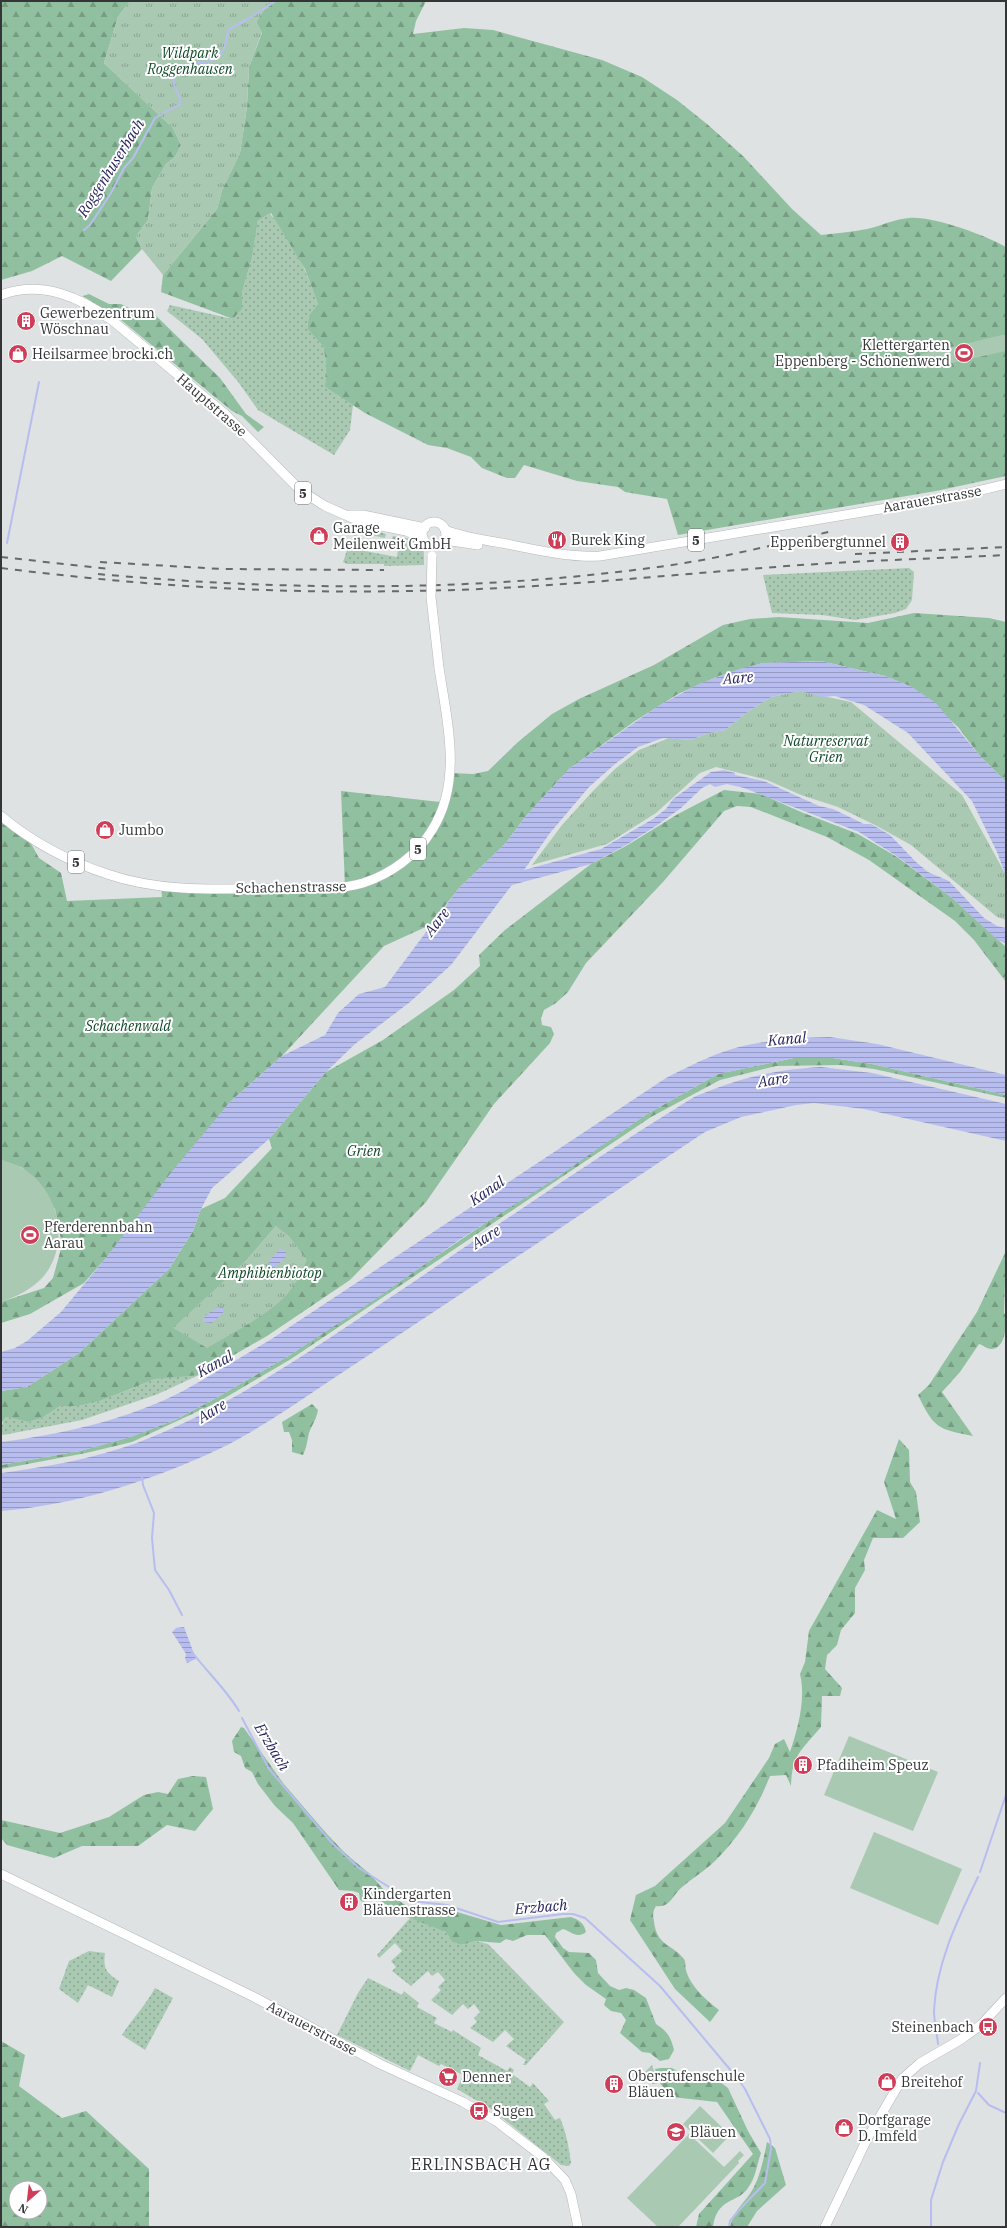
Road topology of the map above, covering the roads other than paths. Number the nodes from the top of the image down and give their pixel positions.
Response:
1 (1, 295) edge
2 (1006, 484) edge
3 (350, 515) junction
4 (425, 528) junction
5 (445, 530) junction
6 (423, 538) junction
7 (445, 540) junction
8 (433, 546) junction
9 (582, 556) junction
10 (1, 816) edge
11 (1, 1874) edge
12 (1006, 1998) edge
13 (578, 2227) edge
14 (825, 2227) edge

1 - 3 main road, Hauptstrasse / 5
2 - 9 main road, Aarauerstrasse / 5
3 - 4 main road, Hauptstrasse / 5
3 - 6 main road, Hauptstrasse / 5
4 - 5 main road
4 - 6 main road
5 - 7 main road
5 - 9 main road, 5
6 - 8 main road
7 - 8 main road
7 - 9 main road, 5
8 - 10 main road, Schachenstrasse / 5, bridge
11 - 13 main road, Aarauerstrasse
12 - 14 main road

